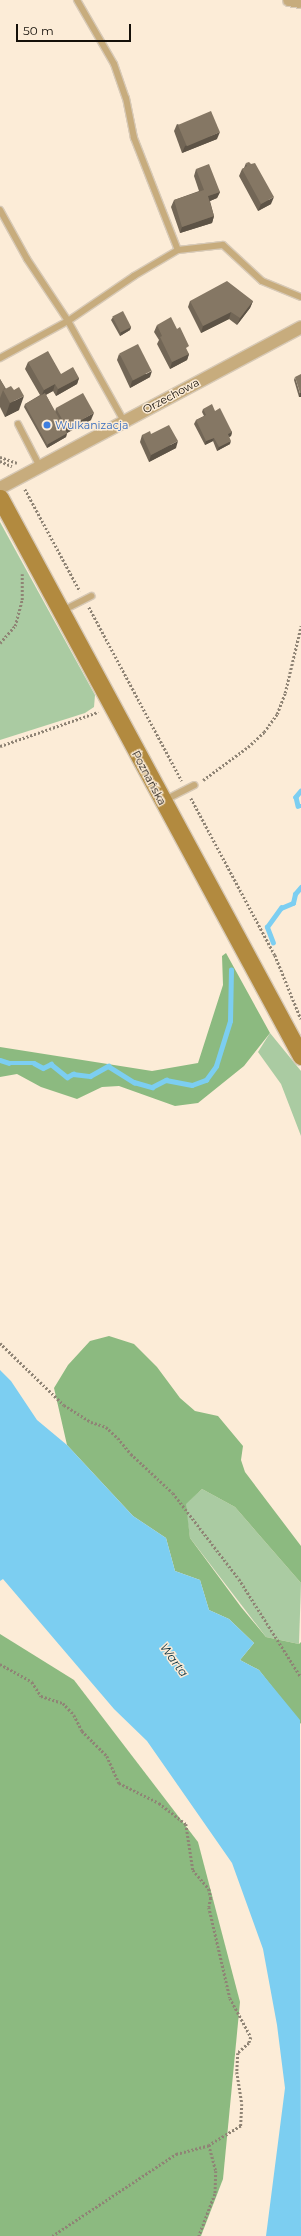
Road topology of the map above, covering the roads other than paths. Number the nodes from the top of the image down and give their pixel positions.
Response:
1 (77, 0) edge
2 (0, 210) edge
3 (178, 250) junction
4 (301, 297) edge
5 (68, 321) junction
6 (301, 328) edge
7 (0, 358) edge
8 (124, 422) junction
9 (18, 424) dead end
10 (40, 468) junction
11 (0, 488) edge
12 (0, 498) edge
13 (91, 596) dead end
14 (61, 612) junction
15 (194, 785) road end
16 (162, 802) junction
17 (301, 1056) edge

1 - 3 lane
2 - 5 lane
3 - 4 lane
3 - 5 lane
5 - 7 lane
5 - 8 lane
6 - 8 street, Orzechowa
8 - 10 street, Orzechowa
9 - 10 lane
10 - 11 street, Orzechowa
12 - 14 main road, Poznańska
13 - 14 lane
14 - 16 main road, Poznańska
15 - 16 lane
16 - 17 main road, Poznańska

